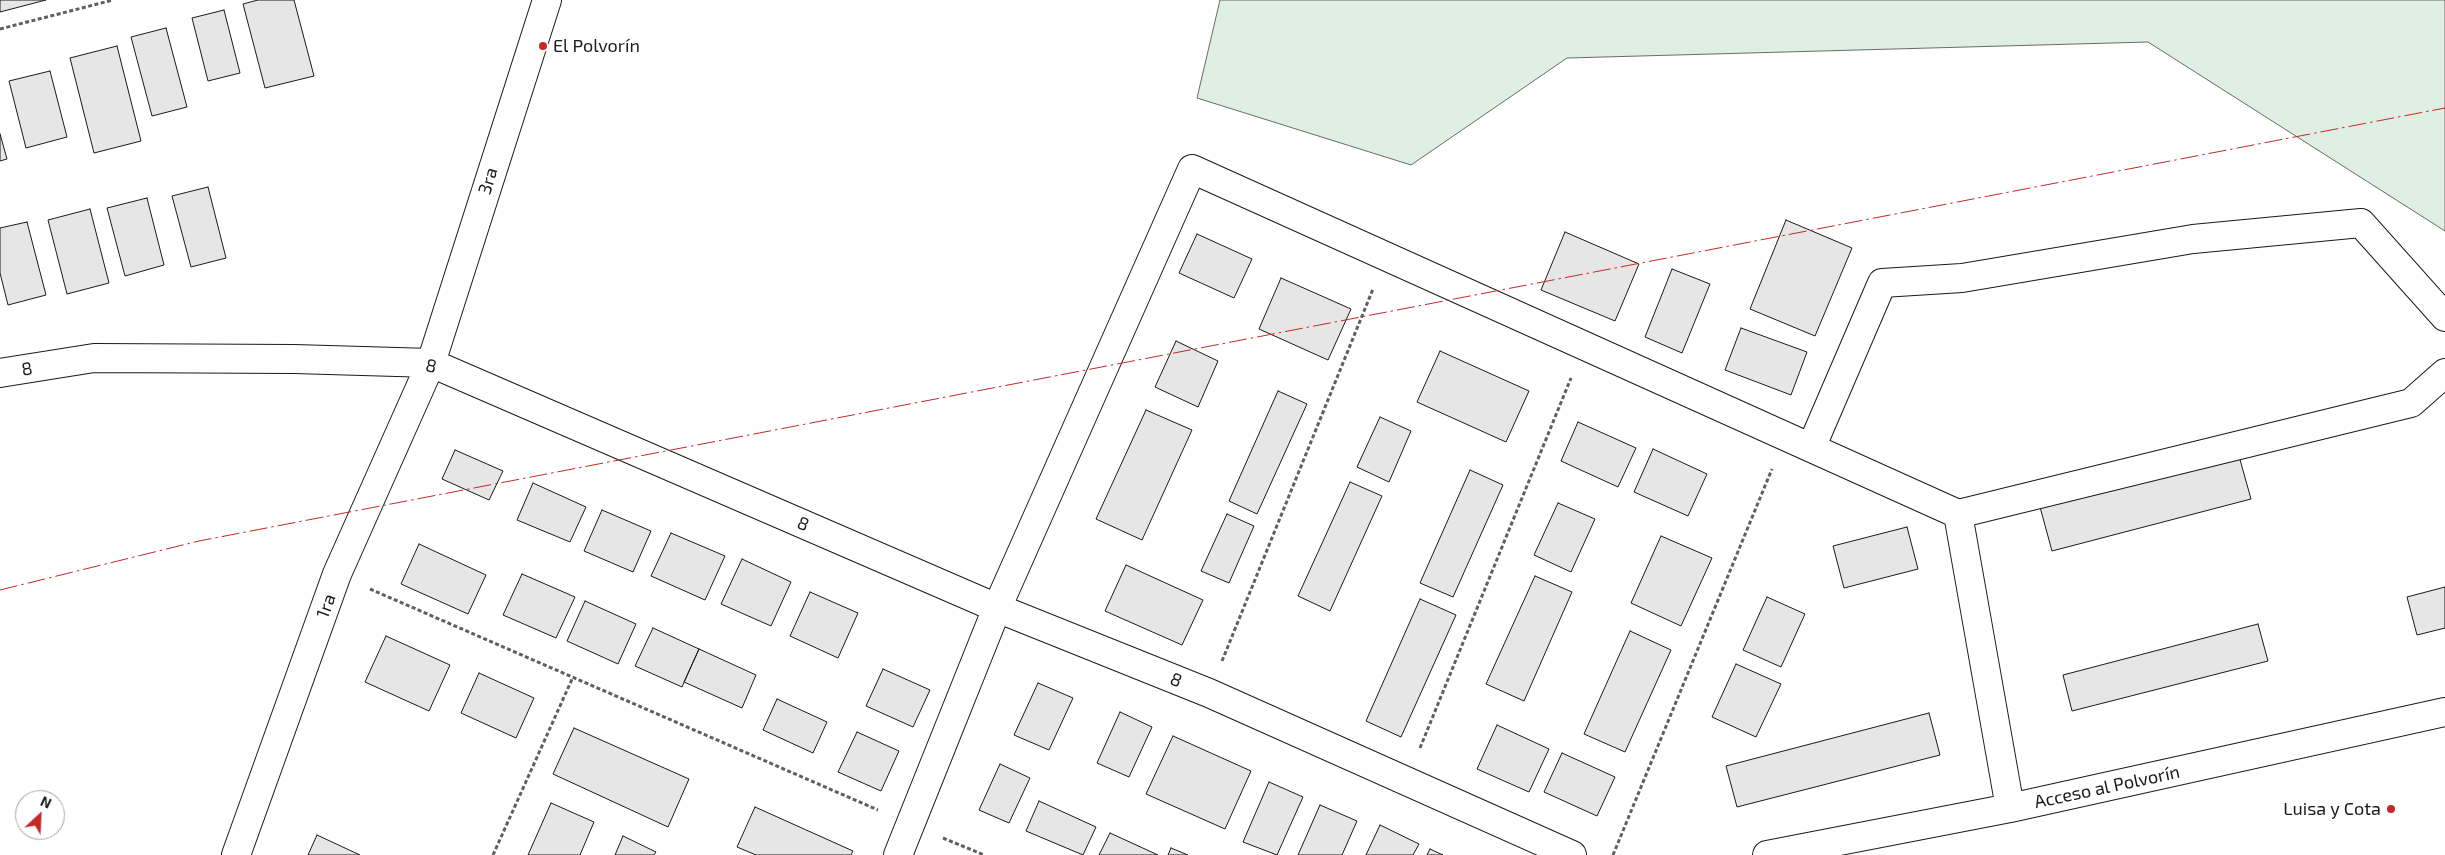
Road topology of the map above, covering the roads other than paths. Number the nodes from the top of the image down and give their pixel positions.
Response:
1 (547, 0) edge
2 (2445, 317) edge
3 (431, 363) junction
4 (2445, 373) edge
5 (0, 374) edge
6 (1812, 448) junction
7 (1958, 514) junction
8 (997, 608) junction
9 (2445, 712) edge
10 (2010, 808) junction
11 (236, 855) edge
12 (898, 855) edge
13 (1572, 855) edge
14 (1767, 855) edge

1 - 3 street, 3ra
2 - 6 street
3 - 5 street, 8
3 - 8 street, 8
3 - 11 street, 1ra
4 - 7 street
6 - 7 street
6 - 8 street
7 - 10 street
8 - 12 street
8 - 13 street, 8
9 - 10 street, Acceso al Polvorín
10 - 14 street, Acceso al Polvorín

